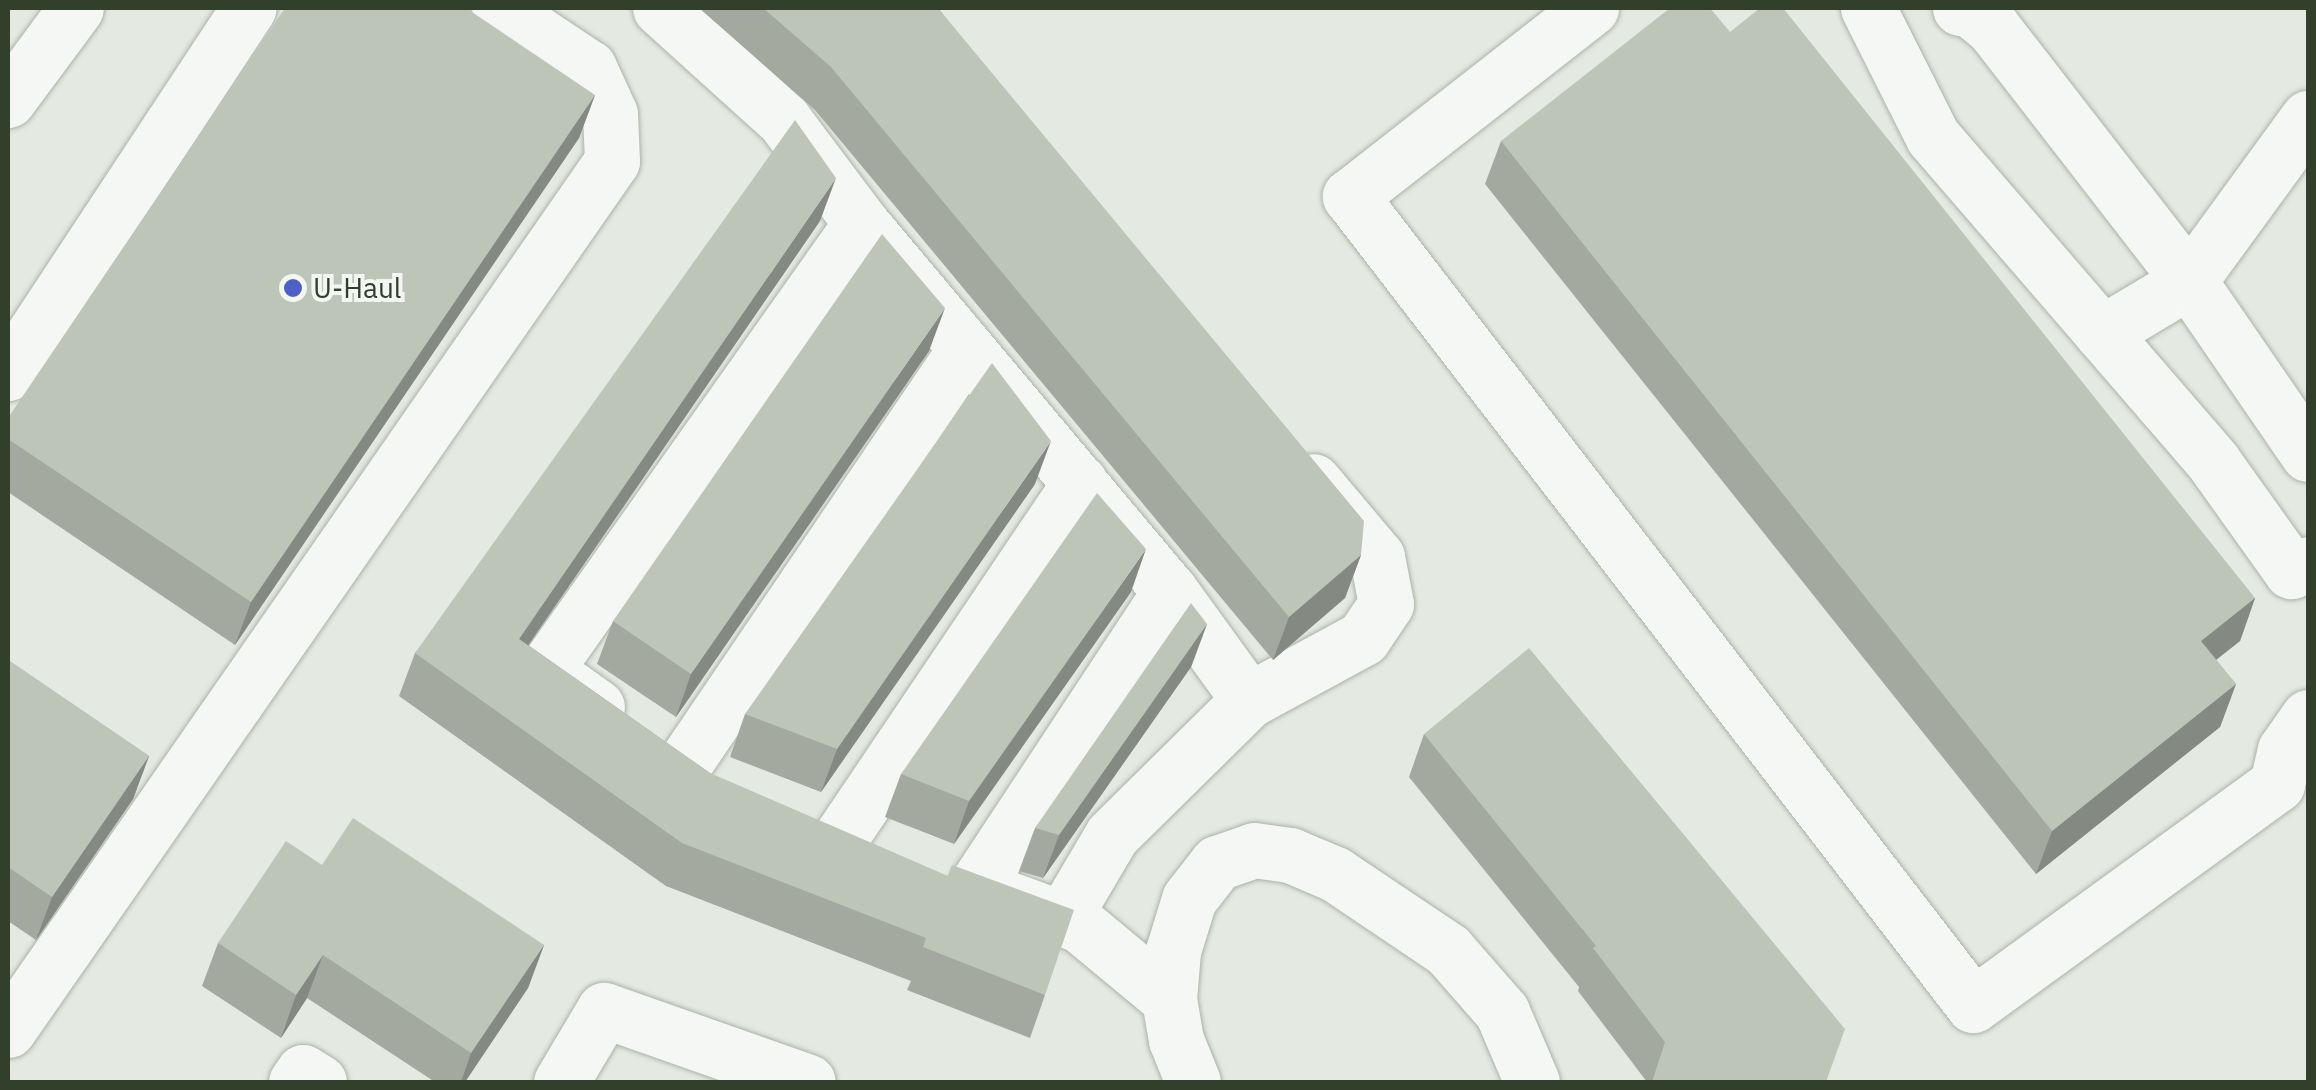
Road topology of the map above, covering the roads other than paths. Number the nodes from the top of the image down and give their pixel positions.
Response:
1 (249, 8) edge
2 (499, 8) edge
3 (660, 8) edge
4 (1591, 8) edge
5 (1868, 8) edge
6 (1960, 8) edge
7 (46, 25) edge
8 (8, 100) edge
9 (2308, 118) edge
10 (861, 222) junction
11 (2189, 281) junction
12 (2102, 333) junction
13 (966, 348) junction
14 (8, 372) edge
15 (1276, 436) edge
16 (2308, 454) edge
17 (1080, 482) junction
18 (2308, 564) edge
19 (1170, 591) junction
20 (1249, 700) junction
21 (2308, 717) edge
22 (134, 748) edge
23 (181, 781) junction
24 (789, 820) edge
25 (840, 838) junction
26 (976, 887) junction
27 (1063, 918) junction
28 (1169, 999) junction
29 (8, 1029) edge
30 (296, 1082) edge
31 (319, 1082) edge
32 (561, 1082) edge
33 (808, 1082) edge
34 (1194, 1082) edge
35 (1532, 1082) edge

1 - 14 lane
2 - 23 lane
3 - 10 lane
4 - 21 lane
5 - 12 lane
6 - 11 lane
7 - 8 lane
9 - 11 lane
10 - 13 lane
10 - 13 lane
11 - 12 lane
11 - 16 lane
12 - 18 lane
13 - 17 lane
15 - 20 lane
17 - 19 lane
17 - 25 lane
19 - 20 lane
19 - 26 lane
20 - 27 lane
22 - 23 lane
23 - 29 lane
24 - 25 lane
25 - 26 lane
26 - 27 lane
27 - 28 lane
28 - 34 lane
28 - 35 lane
30 - 31 lane
32 - 33 lane

